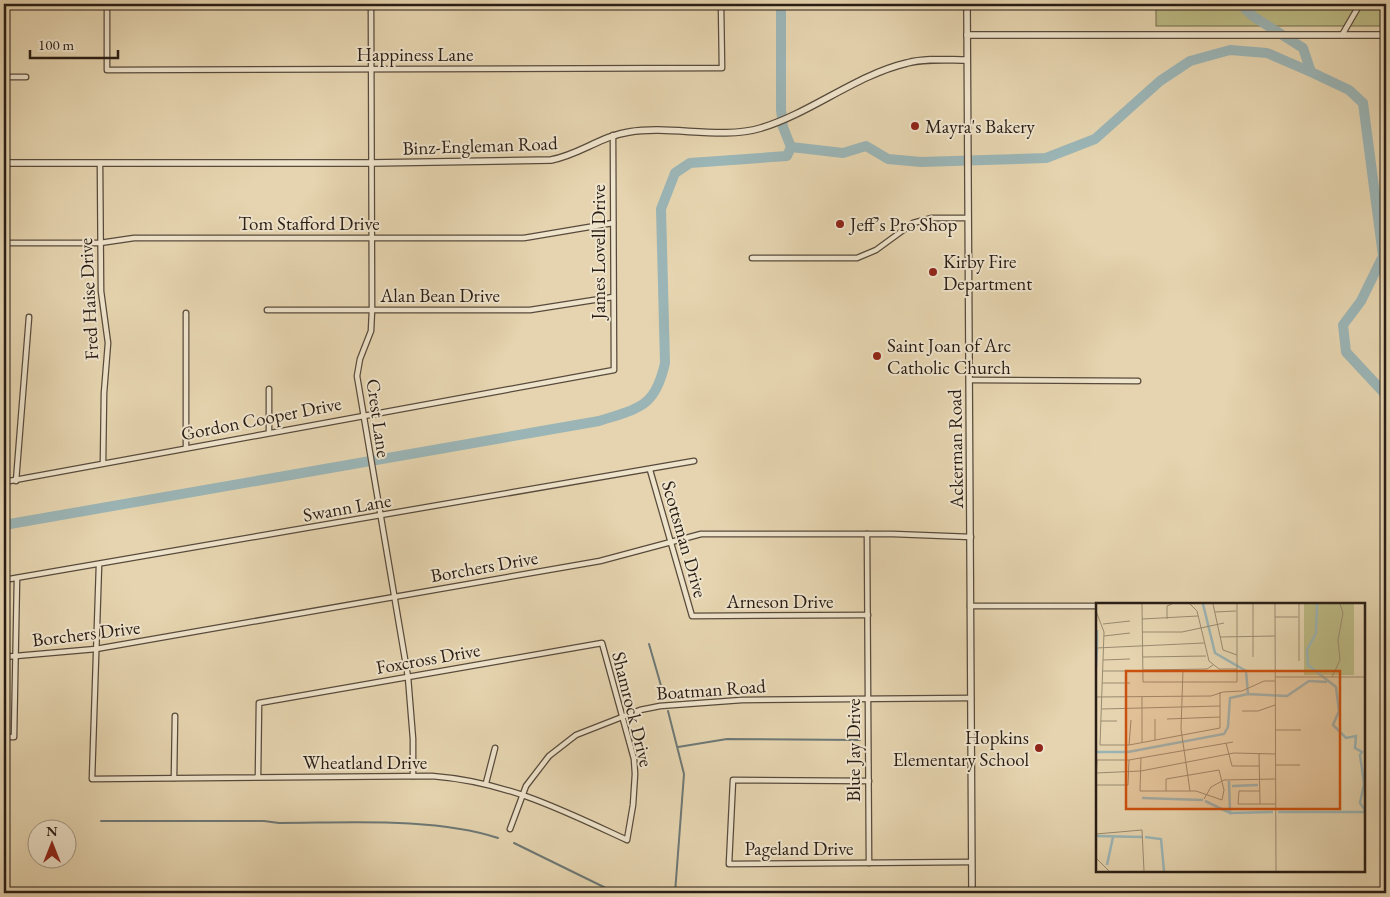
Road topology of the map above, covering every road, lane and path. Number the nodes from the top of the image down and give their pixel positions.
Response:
1 (107, 4) edge
2 (371, 4) edge
3 (721, 4) edge
4 (967, 4) edge
5 (1360, 4) edge
6 (967, 35) junction
7 (1342, 35) junction
8 (1386, 35) edge
9 (967, 60) junction
10 (371, 69) junction
11 (4, 77) edge
12 (26, 77) dead end
13 (613, 135) junction
14 (4, 163) edge
15 (100, 163) junction
16 (372, 163) junction
17 (968, 218) junction
18 (613, 223) junction
19 (371, 238) junction
20 (4, 243) edge
21 (100, 243) junction
22 (752, 258) dead end
23 (613, 297) junction
24 (267, 310) dead end
25 (372, 310) junction
26 (186, 313) dead end
27 (29, 317) dead end
28 (614, 370) joint
29 (969, 380) junction
30 (1138, 381) dead end
31 (269, 389) dead end
32 (362, 414) junction
33 (269, 432) junction
34 (186, 448) junction
35 (694, 461) dead end
36 (103, 463) junction
37 (650, 470) junction
38 (16, 481) junction
39 (4, 482) edge
40 (380, 516) junction
41 (867, 534) junction
42 (970, 537) junction
43 (671, 543) junction
44 (99, 565) junction
45 (17, 578) junction
46 (4, 580) edge
47 (393, 597) junction
48 (970, 606) junction
49 (1096, 606) edge
50 (692, 616) joint
51 (868, 616) junction
52 (602, 643) joint
53 (96, 649) junction
54 (4, 657) edge
55 (15, 657) junction
56 (408, 677) junction
57 (971, 698) junction
58 (868, 699) junction
59 (175, 716) dead end
60 (622, 716) junction
61 (4, 737) edge
62 (494, 748) dead end
63 (413, 776) junction
64 (258, 777) junction
65 (174, 778) junction
66 (869, 781) junction
67 (486, 784) junction
68 (523, 794) junction
69 (510, 829) dead end
70 (626, 840) joint
71 (971, 862) junction
72 (869, 863) junction
73 (972, 893) edge

1 - 10 street, Happiness Lane
2 - 10 street, Crest Lane
3 - 10 street, Happiness Lane
4 - 6 street, Ackerman Road
5 - 7 street
6 - 7 street
6 - 9 street, Ackerman Road
7 - 8 street
9 - 13 street, Binz-Engleman Road
9 - 17 street, Ackerman Road
10 - 16 street, Crest Lane
11 - 12 street
13 - 16 street, Binz-Engleman Road
13 - 18 street, James Lovell Drive
14 - 15 street, Binz-Engleman Road
15 - 16 street, Binz-Engleman Road
15 - 21 street, Fred Haise Drive
16 - 19 street, Crest Lane
17 - 22 street
17 - 29 street, Ackerman Road
18 - 19 street, Tom Stafford Drive
18 - 23 street, James Lovell Drive
19 - 21 street, Tom Stafford Drive
19 - 25 street, Crest Lane
20 - 21 street, Tom Stafford Drive
21 - 36 street, Fred Haise Drive
23 - 25 street, Alan Bean Drive
23 - 28 street, James Lovell Drive
24 - 25 street, Alan Bean Drive
25 - 32 street, Crest Lane
26 - 34 street
27 - 38 street
28 - 32 street, Gordon Cooper Drive
29 - 30 street
29 - 42 street, Ackerman Road
31 - 33 street
32 - 33 street, Gordon Cooper Drive
32 - 40 street, Crest Lane
33 - 34 street, Gordon Cooper Drive
34 - 36 street, Gordon Cooper Drive
35 - 37 street, Swann Lane
36 - 38 street, Gordon Cooper Drive
37 - 40 street, Swann Lane
37 - 43 street, Scottsman Drive
38 - 39 street, Gordon Cooper Drive
40 - 44 street, Swann Lane
40 - 47 street, Crest Lane
41 - 42 street, Borchers Drive
41 - 43 street, Borchers Drive
41 - 51 street, Blue Jay Drive
42 - 48 street, Ackerman Road
43 - 47 street, Borchers Drive
43 - 50 street, Scottsman Drive
44 - 45 street, Swann Lane
44 - 53 street
45 - 46 street, Swann Lane
45 - 55 street
47 - 53 street, Borchers Drive
47 - 56 street, Crest Lane
48 - 49 street
48 - 57 street, Ackerman Road
50 - 51 street, Arneson Drive
51 - 58 street, Blue Jay Drive
52 - 56 street, Foxcross Drive
52 - 60 street, Shamrock Drive
53 - 55 street, Borchers Drive
53 - 65 street, Wheatland Drive
54 - 55 street, Borchers Drive
55 - 61 street
56 - 63 street, Crest Lane
56 - 64 street, Foxcross Drive
57 - 58 street, Boatman Road
57 - 71 street, Ackerman Road
58 - 60 street, Boatman Road
58 - 66 street, Blue Jay Drive
59 - 65 street
60 - 68 street, Boatman Road
60 - 70 street, Shamrock Drive
62 - 67 street
63 - 64 street, Wheatland Drive
63 - 67 street, Wheatland Drive
64 - 65 street, Wheatland Drive
66 - 72 street, Blue Jay Drive
66 - 72 street, Pageland Drive
67 - 68 street, Wheatland Drive
68 - 69 street, Boatman Road
68 - 70 street, Wheatland Drive
71 - 72 street
71 - 73 street, Ackerman Road

